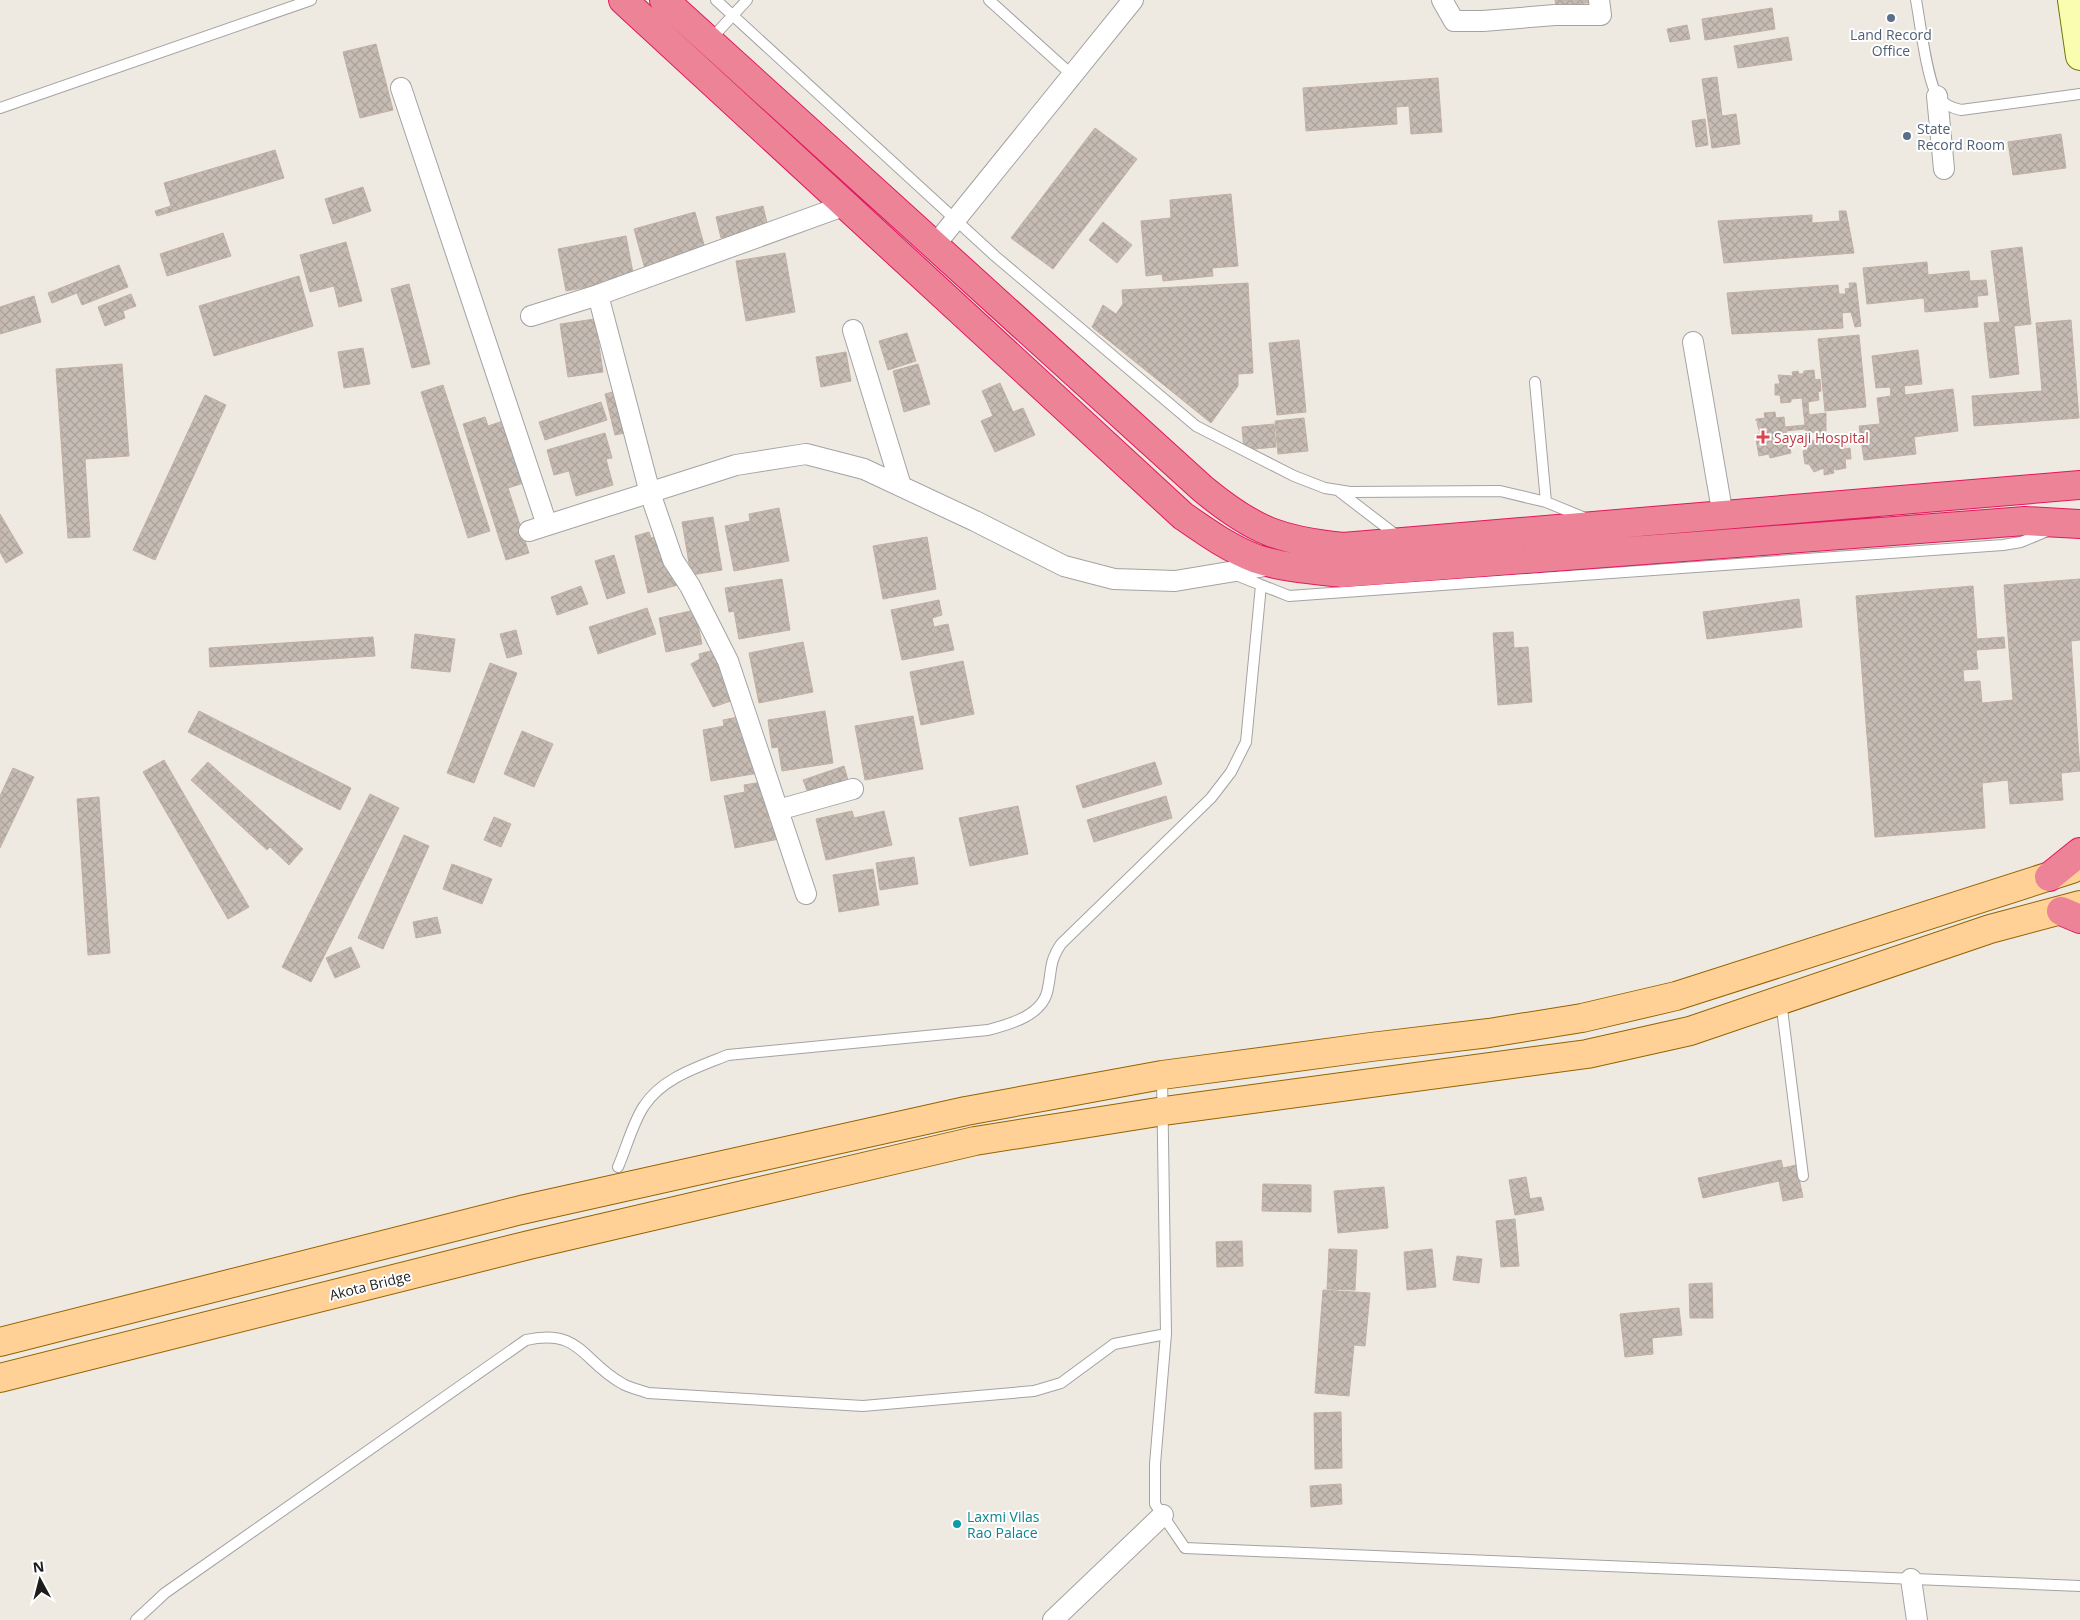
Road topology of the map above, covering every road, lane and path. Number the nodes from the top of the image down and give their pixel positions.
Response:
1 (312, 0) edge
2 (623, 0) edge
3 (664, 0) edge
4 (716, 0) edge
5 (747, 0) edge
6 (989, 0) edge
7 (1133, 0) edge
8 (1442, 0) edge
9 (1598, 0) edge
10 (1916, 0) edge
11 (2072, 0) edge
12 (733, 15) junction
13 (709, 41) junction
14 (2080, 56) edge
15 (1072, 75) junction
16 (402, 88) dead end
17 (2080, 94) edge
18 (1938, 96) junction
19 (0, 108) edge
20 (1944, 169) dead end
21 (846, 205) junction
22 (956, 220) junction
23 (935, 246) junction
24 (598, 295) junction
25 (531, 316) dead end
26 (853, 330) dead end
27 (1693, 342) dead end
28 (1535, 382) dead end
29 (2080, 470) edge
30 (2080, 485) edge
31 (901, 486) junction
32 (1337, 490) junction
33 (2030, 490) junction
34 (650, 493) junction
35 (1546, 502) junction
36 (1723, 516) junction
37 (2074, 524) edge
38 (1602, 526) junction
39 (1305, 542) junction
40 (1405, 542) junction
41 (1279, 563) junction
42 (1228, 572) junction
43 (1261, 585) junction
44 (853, 789) dead end
45 (778, 810) junction
46 (2080, 852) edge
47 (2080, 866) edge
48 (2049, 877) junction
49 (806, 894) dead end
50 (2074, 911) edge
51 (1781, 1001) junction
52 (1162, 1076) junction
53 (1164, 1111) junction
54 (618, 1167) dead end
55 (1803, 1176) dead end
56 (1166, 1334) junction
57 (0, 1342) edge
58 (0, 1378) edge
59 (1163, 1515) junction
60 (1911, 1578) junction
61 (2080, 1586) edge
62 (136, 1620) edge
63 (1053, 1620) edge
64 (1917, 1620) edge

1 - 19 lane
2 - 21 highway
3 - 13 highway
4 - 12 lane
5 - 12 lane
6 - 15 lane
7 - 15 street
8 - 9 street
10 - 18 lane
11 - 14 main road
12 - 13 lane
12 - 22 lane
13 - 23 highway
15 - 22 street
16 - 34 street
17 - 18 lane
18 - 20 street
21 - 24 street
21 - 41 highway
22 - 23 street
22 - 32 lane
23 - 39 highway
24 - 25 street
24 - 34 street
26 - 31 street
27 - 36 street
28 - 35 lane
29 - 33 highway
30 - 33 highway
31 - 34 street
31 - 42 street
32 - 35 lane
32 - 40 lane
33 - 36 highway
34 - 45 street
35 - 38 lane
36 - 38 highway
37 - 41 highway
37 - 43 lane
38 - 40 highway
39 - 40 highway
39 - 41 street
41 - 42 street
42 - 43 lane
43 - 54 lane
44 - 45 street
45 - 49 street
46 - 48 highway
47 - 48 main road
48 - 52 main road
50 - 51 main road, Akota Bridge
51 - 53 main road, Akota Bridge
51 - 55 lane
52 - 53 lane
52 - 57 main road
53 - 56 lane
53 - 58 main road, Akota Bridge
56 - 59 lane
56 - 62 lane
59 - 60 lane
59 - 63 street
60 - 61 lane
60 - 64 street

